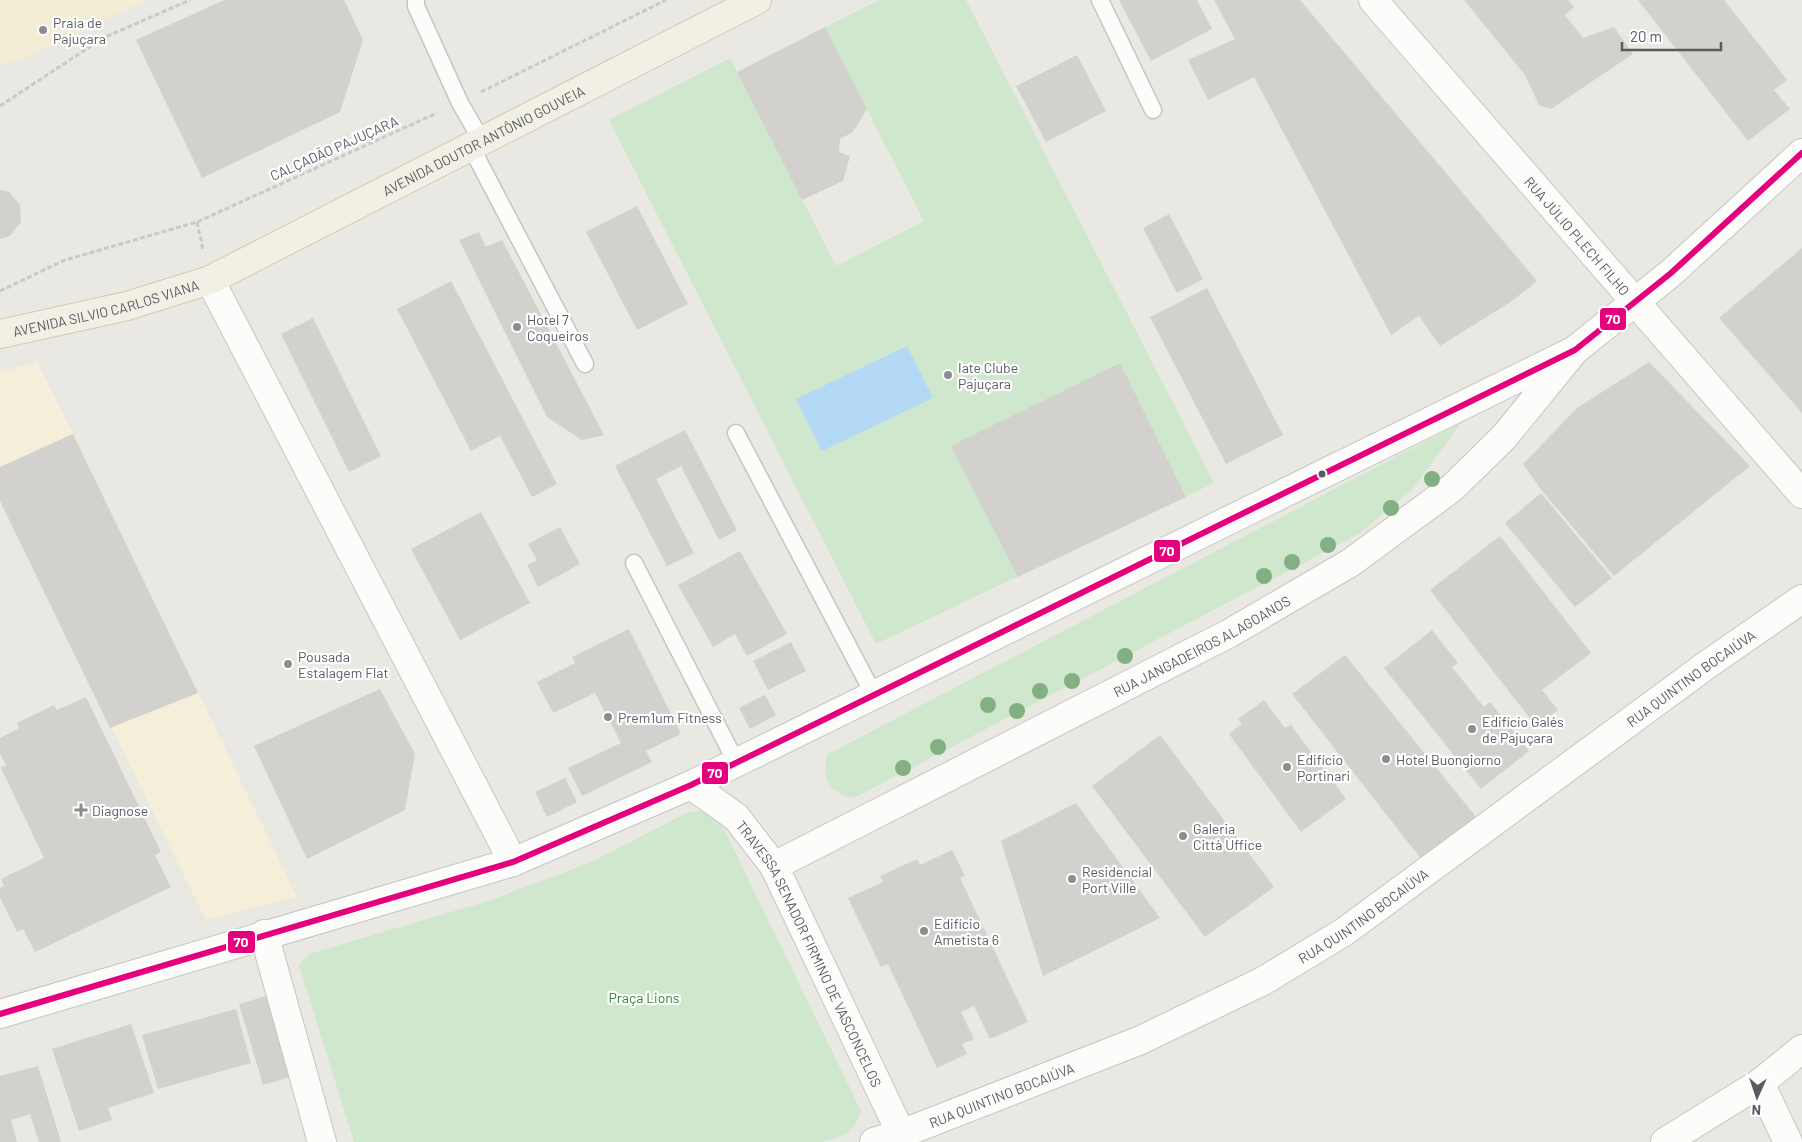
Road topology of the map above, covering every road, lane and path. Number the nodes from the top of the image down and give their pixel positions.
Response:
1 (190, 0) edge
2 (416, 0) edge
3 (666, 0) edge
4 (757, 0) edge
5 (1100, 0) edge
6 (1373, 0) edge
7 (460, 103) junction
8 (0, 106) edge
9 (1153, 110) dead end
10 (477, 144) junction
11 (1802, 153) edge
12 (210, 280) junction
13 (0, 290) edge
14 (1635, 303) junction
15 (0, 334) edge
16 (1575, 350) junction
17 (585, 364) dead end
18 (736, 433) dead end
19 (1802, 494) edge
20 (634, 563) dead end
21 (1802, 599) edge
22 (874, 695) junction
23 (736, 762) junction
24 (691, 785) junction
25 (513, 862) junction
26 (774, 866) junction
27 (264, 934) junction
28 (0, 1014) edge
29 (1802, 1049) edge
30 (1760, 1084) junction
31 (903, 1138) edge
32 (322, 1142) edge
33 (874, 1142) edge
34 (1665, 1142) edge
35 (1788, 1142) edge

1 - 8 path
2 - 7 lane
3 - 7 path, CALÇADÃO PAJUÇARA
4 - 10 main road, AVENIDA DOUTOR ANTÔNIO GOUVEIA
5 - 9 lane
6 - 14 street, RUA JÚLIO PLECH FILHO
7 - 10 lane
7 - 13 path, CALÇADÃO PAJUÇARA
10 - 12 main road, AVENIDA DOUTOR ANTÔNIO GOUVEIA
10 - 17 lane
11 - 14 street, RUA JANGADEIROS ALAGOANOS
12 - 15 main road, AVENIDA SILVIO CARLOS VIANA
12 - 25 street
14 - 16 street, RUA JANGADEIROS ALAGOANOS
14 - 19 street, RUA JÚLIO PLECH FILHO
16 - 22 street, RUA JANGADEIROS ALAGOANOS
16 - 26 street, RUA JANGADEIROS ALAGOANOS
18 - 22 lane
20 - 23 lane
21 - 31 street, RUA QUINTINO BOCAIÚVA
22 - 23 street, RUA JANGADEIROS ALAGOANOS
23 - 24 street, RUA JANGADEIROS ALAGOANOS
24 - 25 street, RUA JANGADEIROS ALAGOANOS
24 - 26 street, TRAVESSA SENADOR FIRMINO DE VASCONCELOS
25 - 27 street, RUA JANGADEIROS ALAGOANOS
26 - 31 street, TRAVESSA SENADOR FIRMINO DE VASCONCELOS
27 - 28 street, RUA JANGADEIROS ALAGOANOS
27 - 32 street
29 - 30 street
30 - 34 street
30 - 35 street
31 - 33 street, RUA QUINTINO BOCAIÚVA

